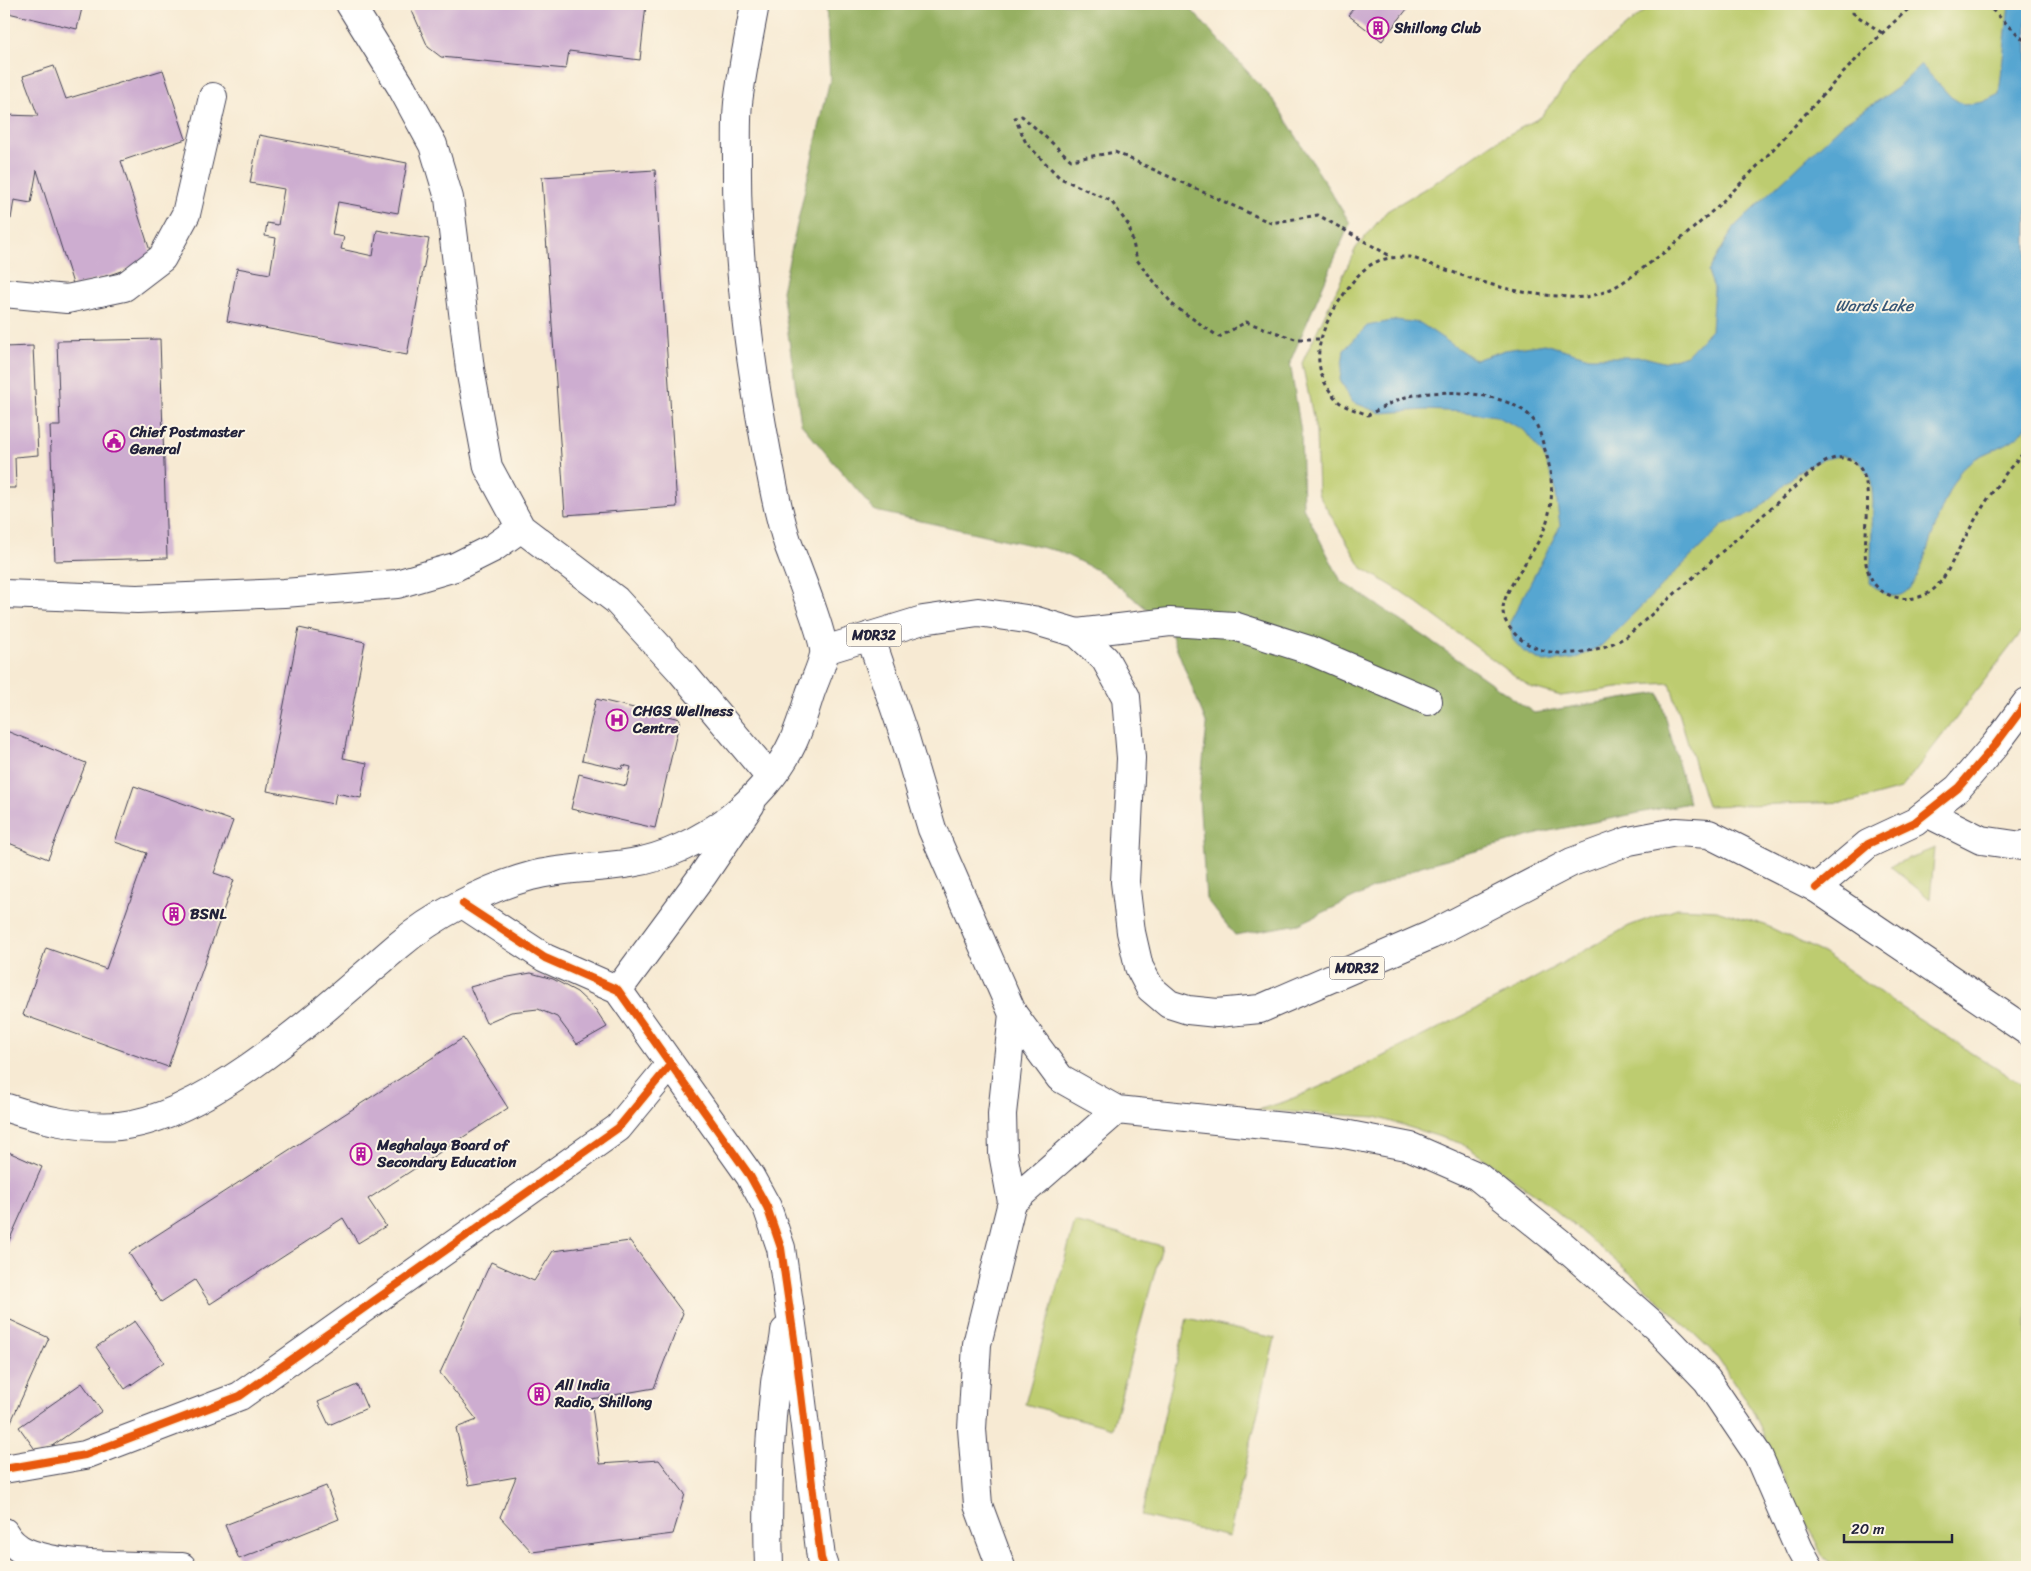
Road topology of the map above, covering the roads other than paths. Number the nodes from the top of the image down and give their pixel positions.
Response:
1 (350, 4) edge
2 (755, 4) edge
3 (213, 97) dead end
4 (4, 293) edge
5 (521, 528) junction
6 (4, 594) edge
7 (1077, 633) junction
8 (870, 636) junction
9 (825, 650) junction
10 (1428, 701) dead end
11 (2027, 702) edge
12 (765, 783) junction
13 (1927, 813) junction
14 (2027, 844) edge
15 (1816, 888) junction
16 (463, 904) junction
17 (618, 990) junction
18 (1013, 1014) junction
19 (2027, 1031) edge
20 (670, 1064) junction
21 (4, 1107) edge
22 (1117, 1110) junction
23 (1012, 1202) junction
24 (787, 1289) junction
25 (84, 1455) junction
26 (4, 1460) edge
27 (4, 1469) edge
28 (4, 1532) edge
29 (182, 1567) edge
30 (769, 1567) edge
31 (824, 1567) edge
32 (1001, 1567) edge
33 (1809, 1567) edge

1 - 5 main road
2 - 9 main road
3 - 4 main road
5 - 6 main road
5 - 12 main road
7 - 8 main road, MDR32
7 - 10 main road
7 - 15 main road, MDR32
8 - 9 main road, MDR32
8 - 18 main road
9 - 12 main road, MDR32
11 - 13 main road
12 - 16 main road, MDR32
12 - 17 main road
13 - 14 main road
13 - 15 main road
15 - 19 main road, MDR32
16 - 17 main road
16 - 21 main road, MDR32
17 - 20 main road
18 - 22 main road
18 - 23 main road
20 - 24 main road
20 - 25 main road
22 - 23 main road
22 - 33 main road
23 - 32 main road
24 - 30 main road
24 - 31 main road
25 - 26 main road
25 - 27 main road
28 - 29 main road

